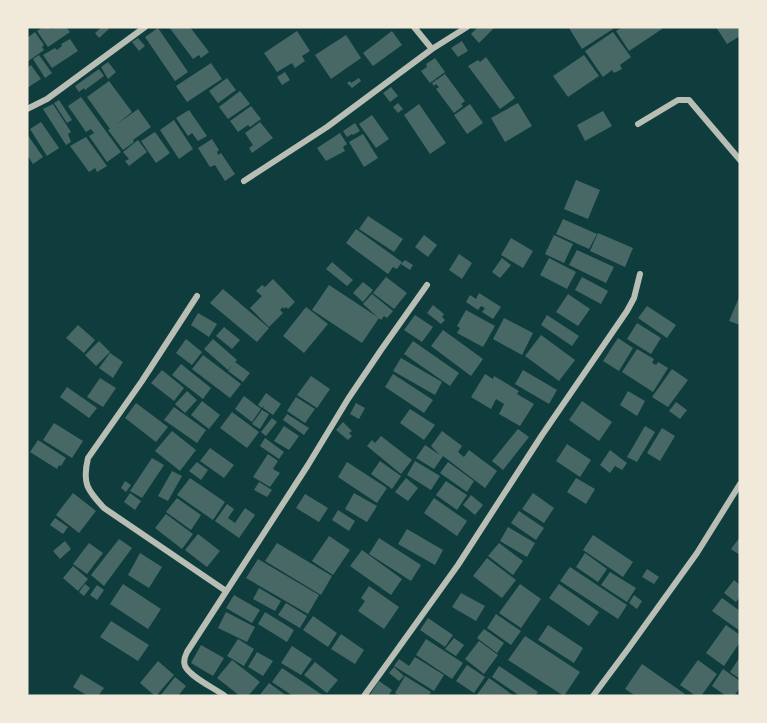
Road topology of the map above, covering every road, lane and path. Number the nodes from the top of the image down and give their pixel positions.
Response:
1 (145, 27) edge
2 (414, 27) edge
3 (467, 27) edge
4 (432, 49) junction
5 (27, 109) edge
6 (638, 124) dead end
7 (740, 159) edge
8 (244, 181) dead end
9 (640, 274) dead end
10 (427, 285) dead end
11 (197, 296) dead end
12 (740, 484) edge
13 (226, 591) junction
14 (225, 696) edge
15 (364, 696) edge
16 (593, 696) edge

1 - 5 street
2 - 4 street
3 - 4 street
4 - 8 street
6 - 7 street
9 - 15 street
10 - 13 street
11 - 13 street
12 - 16 street
13 - 14 street

